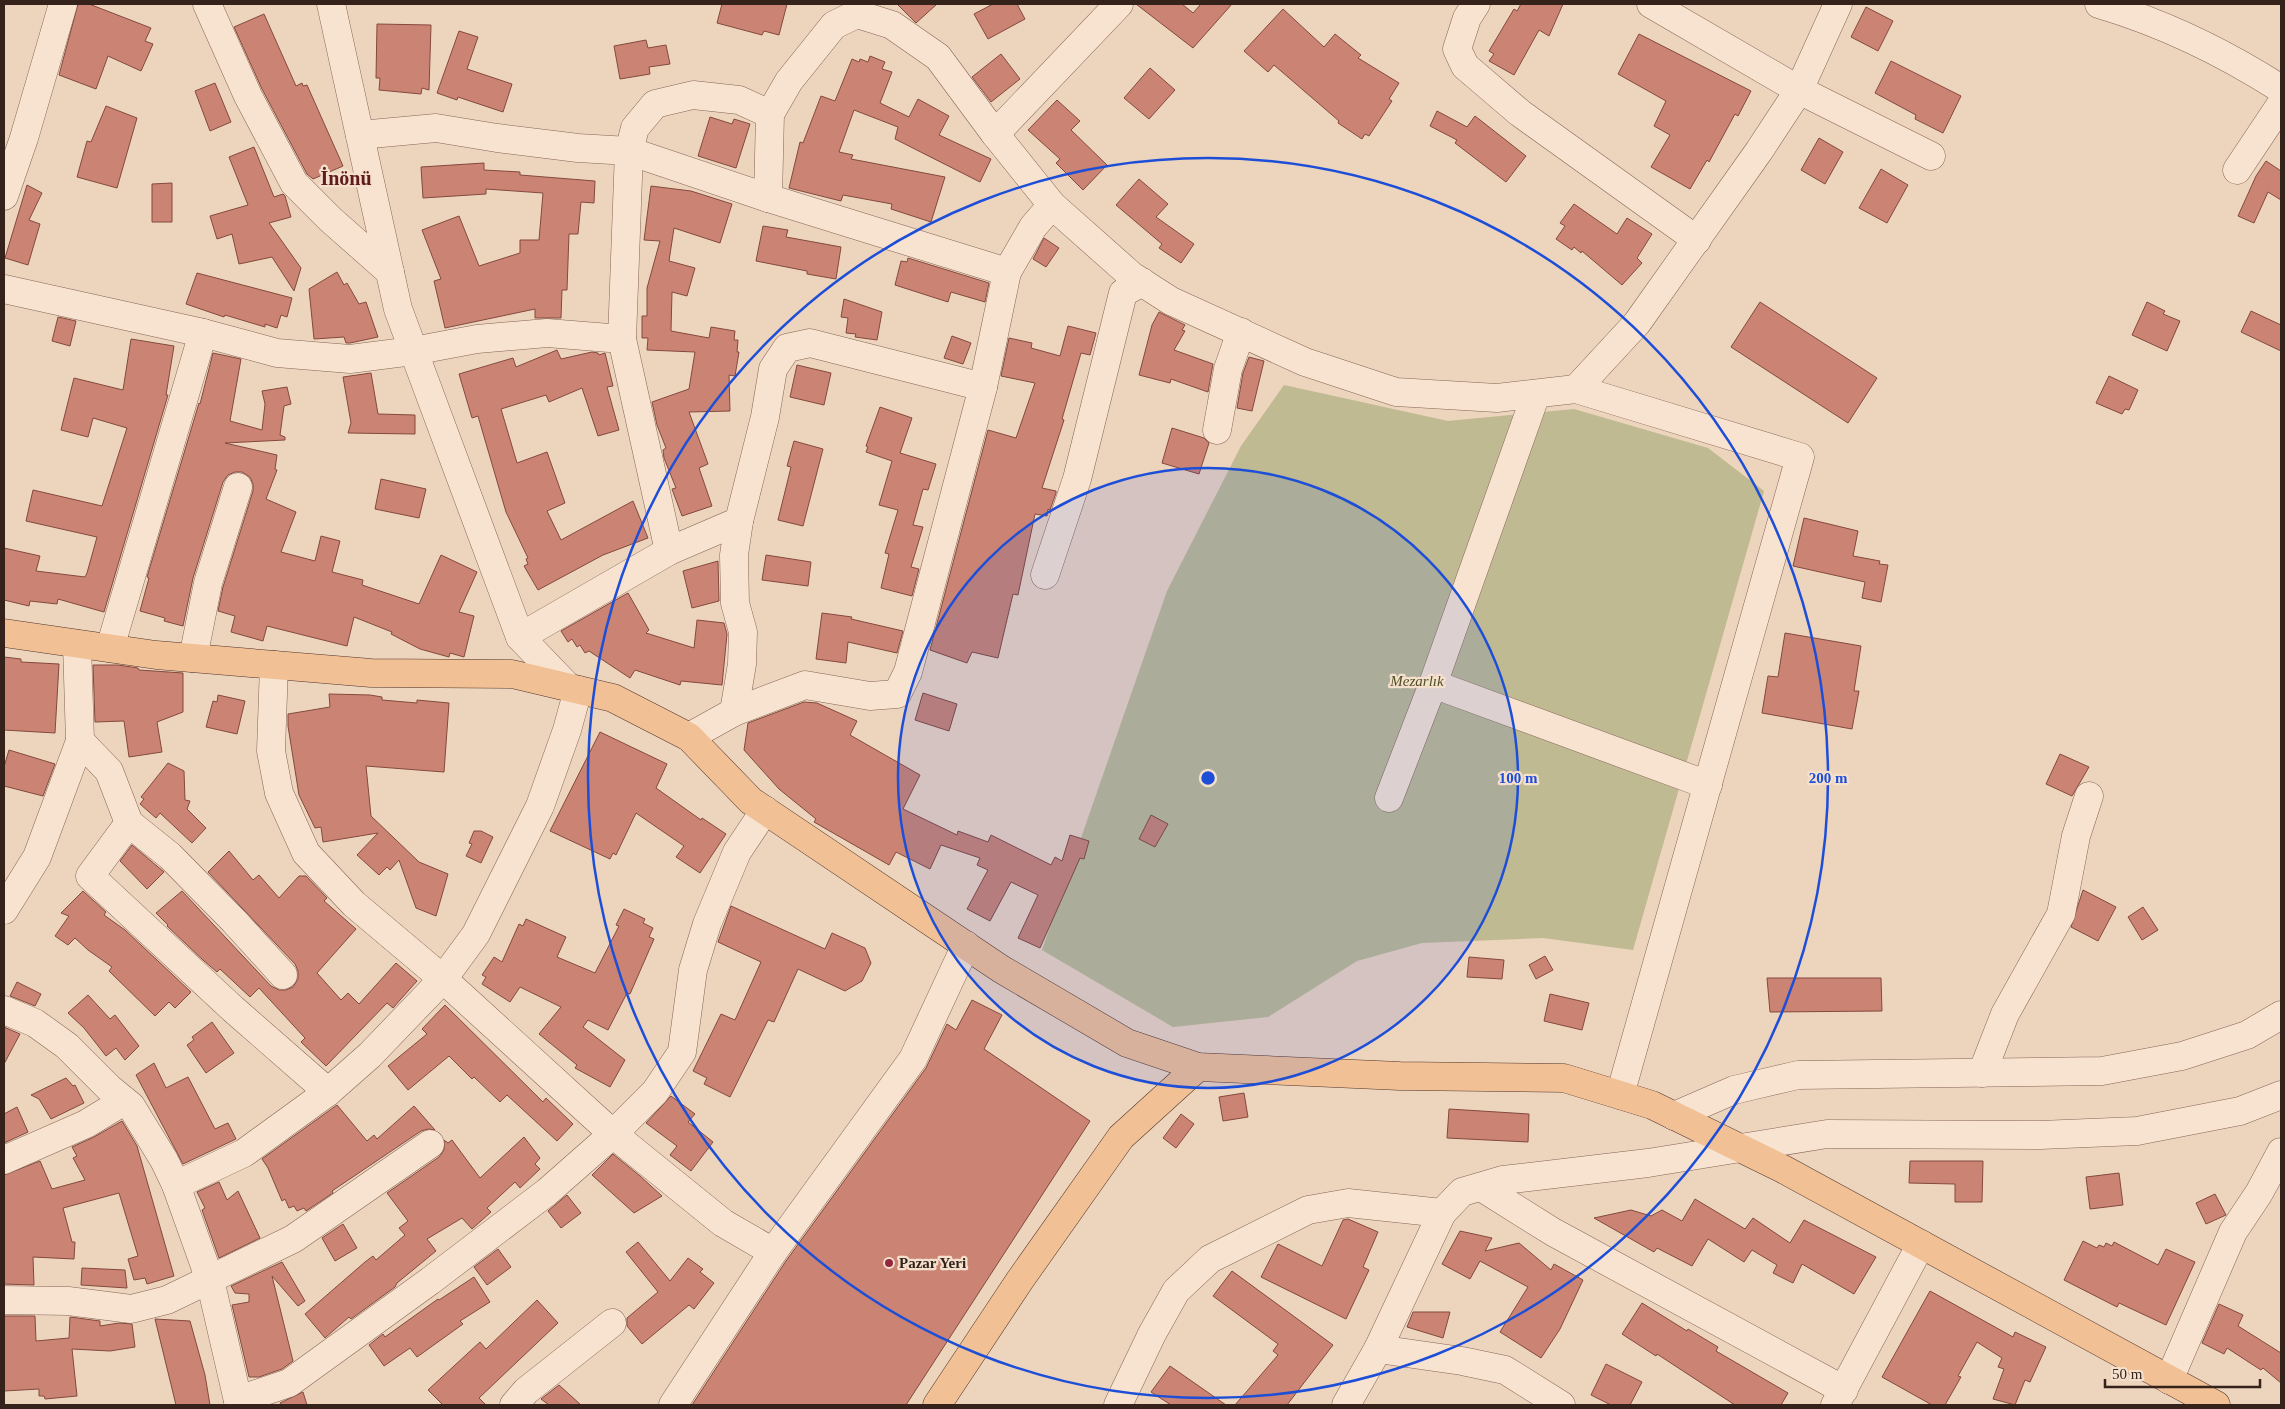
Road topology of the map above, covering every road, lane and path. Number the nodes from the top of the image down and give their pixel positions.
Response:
1 (63, 4) edge
2 (207, 4) edge
3 (331, 4) edge
4 (1119, 4) edge
5 (1476, 4) edge
6 (1651, 4) edge
7 (1838, 4) edge
8 (2099, 4) edge
9 (850, 9) edge
10 (1683, 13) edge
11 (2281, 88) edge
12 (1799, 90) junction
13 (2281, 104) edge
14 (770, 114) junction
15 (995, 134) junction
16 (360, 135) junction
17 (630, 151) junction
18 (1931, 156) dead end
19 (2237, 170) dead end
20 (4, 196) edge
21 (768, 198) junction
22 (1052, 205) junction
23 (1698, 240) junction
24 (390, 272) junction
25 (1007, 272) junction
26 (1142, 282) junction
27 (4, 289) edge
28 (1241, 332) junction
29 (203, 333) junction
30 (622, 339) junction
31 (413, 351) junction
32 (982, 387) junction
33 (1576, 390) junction
34 (1536, 394) junction
35 (1217, 430) dead end
36 (238, 487) dead end
37 (739, 521) junction
38 (668, 551) junction
39 (1045, 575) dead end
40 (4, 633) edge
41 (520, 637) junction
42 (77, 644) junction
43 (110, 648) junction
44 (193, 658) junction
45 (274, 665) junction
46 (1433, 684) junction
47 (573, 688) junction
48 (734, 712) junction
49 (689, 737) junction
50 (80, 741) junction
51 (1708, 785) junction
52 (2089, 796) dead end
53 (1389, 798) dead end
54 (765, 810) junction
55 (129, 823) junction
56 (4, 910) edge
57 (966, 945) junction
58 (283, 975) dead end
59 (443, 979) junction
60 (4, 1010) edge
61 (2281, 1015) edge
62 (1198, 1067) junction
63 (1982, 1073) junction
64 (328, 1092) junction
65 (2281, 1095) edge
66 (1620, 1096) junction
67 (124, 1101) junction
68 (1674, 1116) junction
69 (613, 1134) junction
70 (430, 1144) dead end
71 (1742, 1148) junction
72 (2281, 1152) edge
73 (4, 1160) edge
74 (176, 1186) junction
75 (1481, 1186) junction
76 (1442, 1212) junction
77 (1921, 1244) junction
78 (773, 1252) junction
79 (210, 1280) junction
80 (4, 1300) edge
81 (612, 1323) dead end
82 (1378, 1349) junction
83 (2169, 1380) junction
84 (1840, 1398) edge
85 (239, 1403) edge
86 (514, 1405) edge
87 (673, 1405) edge
88 (937, 1405) edge
89 (1118, 1405) edge
90 (1346, 1405) edge
91 (1561, 1405) edge
92 (2216, 1405) edge

1 - 20 street
2 - 24 street
3 - 16 street
4 - 15 street
5 - 23 street
6 - 10 street
7 - 12 street
8 - 11 street
9 - 14 street
9 - 15 street
10 - 12 street
12 - 18 street
12 - 23 street
13 - 19 street
14 - 17 street
14 - 21 street
15 - 22 street
16 - 17 street
16 - 24 street
17 - 21 street
17 - 30 street
21 - 25 street
22 - 25 street
22 - 26 street
23 - 33 street
24 - 31 street
25 - 32 street
26 - 28 street
26 - 39 street
27 - 29 street
28 - 34 street
28 - 35 street
29 - 31 street
29 - 43 street
30 - 31 street
30 - 38 street
31 - 41 street
32 - 37 street
32 - 48 street
33 - 34 street
33 - 51 street
34 - 46 street
36 - 44 street
37 - 38 street
37 - 48 street
38 - 41 street
40 - 42 main road
41 - 47 street
42 - 43 main road
42 - 50 street
43 - 44 main road
44 - 45 main road
45 - 47 main road
45 - 59 street
46 - 51 street
46 - 53 street
47 - 49 main road
47 - 59 street
48 - 49 street
49 - 54 main road
50 - 55 street
50 - 56 street
51 - 66 street
52 - 63 street
54 - 57 main road
54 - 69 street
55 - 58 street
55 - 64 street
57 - 62 main road
57 - 78 street
59 - 64 street
59 - 69 street
60 - 67 street
61 - 63 street
62 - 66 main road
62 - 88 main road
63 - 68 street
64 - 74 street
65 - 71 street
66 - 68 main road
67 - 73 street
67 - 74 street
68 - 71 main road
69 - 78 street
69 - 85 street
70 - 79 street
71 - 75 street
71 - 77 main road
72 - 83 street
74 - 79 street
75 - 76 street
75 - 84 street
76 - 82 street
76 - 89 street
77 - 83 main road
77 - 84 street
78 - 87 street
79 - 80 street
79 - 85 street
81 - 86 street
82 - 90 street
82 - 91 street
83 - 92 main road

